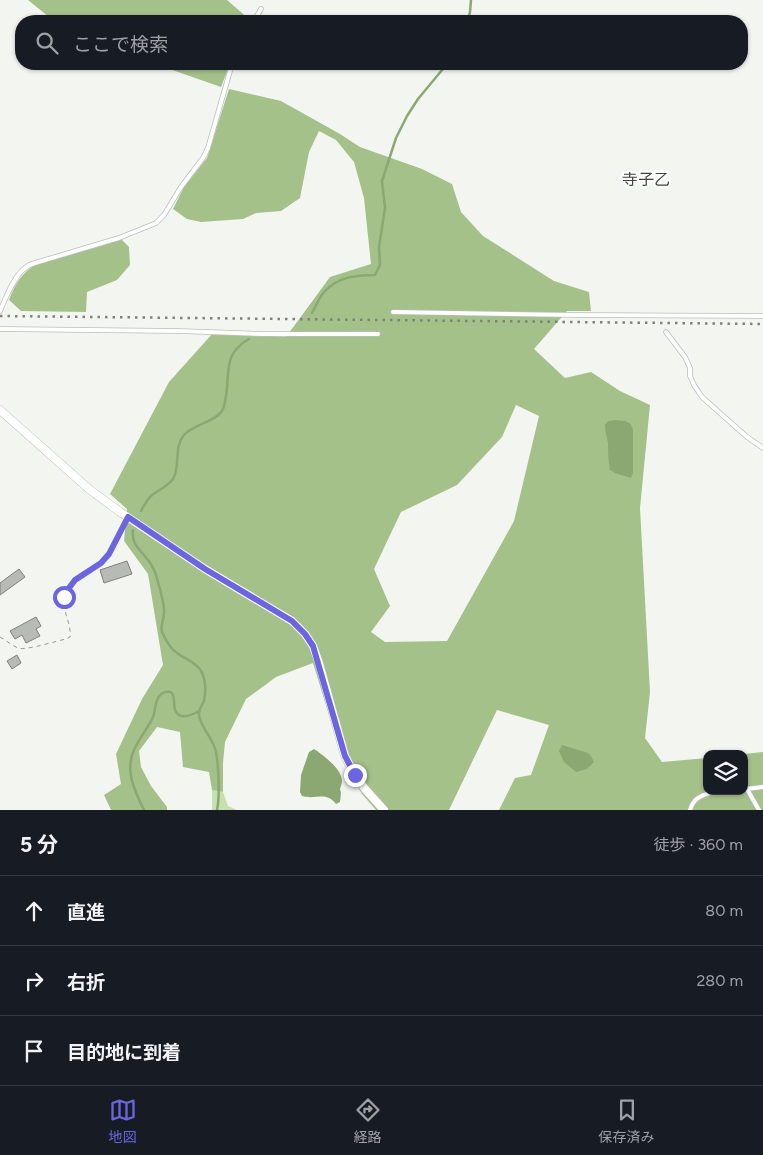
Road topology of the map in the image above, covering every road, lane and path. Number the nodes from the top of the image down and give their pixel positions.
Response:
1 (262, 9) dead end
2 (258, 15) edge
3 (230, 70) edge
4 (0, 311) edge
5 (393, 312) dead end
6 (655, 316) junction
7 (763, 316) edge
8 (658, 321) dead end
9 (0, 329) edge
10 (666, 332) dead end
11 (378, 334) dead end
12 (0, 410) edge
13 (763, 448) edge
14 (128, 517) junction
15 (0, 637) edge
16 (763, 787) edge
17 (748, 789) edge
18 (748, 792) edge
19 (703, 794) edge
20 (384, 810) edge
21 (690, 810) edge
22 (760, 810) edge

1 - 2 lane
3 - 4 lane
5 - 6 lane
6 - 7 lane
6 - 8 lane
9 - 11 lane
10 - 13 lane
12 - 14 street
14 - 15 path
14 - 20 street
16 - 17 lane
18 - 22 lane
19 - 21 lane

